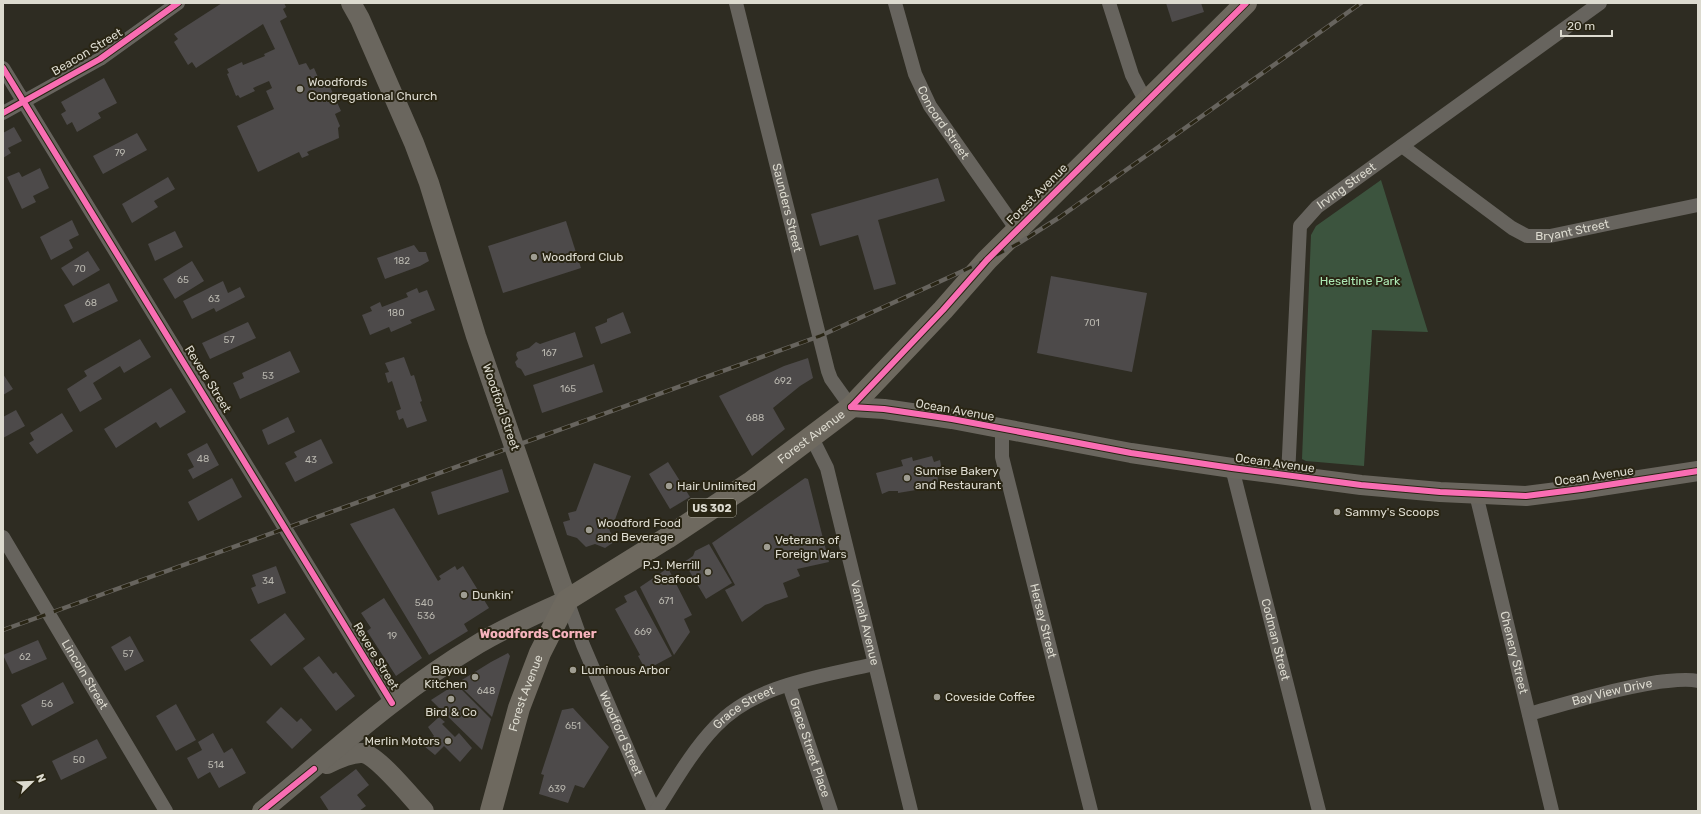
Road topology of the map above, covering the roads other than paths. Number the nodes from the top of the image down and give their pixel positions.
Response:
1 (178, 3) edge
2 (351, 3) edge
3 (736, 3) edge
4 (895, 3) edge
5 (1109, 3) edge
6 (1246, 3) edge
7 (1600, 3) edge
8 (3, 68) edge
9 (24, 102) junction
10 (1146, 102) junction
11 (3, 113) edge
12 (1402, 146) junction
13 (1698, 205) edge
14 (1017, 230) junction
15 (851, 407) junction
16 (1002, 429) junction
17 (812, 438) junction
18 (1232, 468) junction
19 (1698, 471) edge
20 (1288, 476) junction
21 (1476, 494) junction
22 (3, 537) edge
23 (567, 600) junction
24 (874, 664) junction
25 (1698, 681) edge
26 (789, 685) junction
27 (392, 703) junction
28 (1528, 714) junction
29 (376, 715) junction
30 (374, 758) junction
31 (314, 769) junction
32 (166, 811) edge
33 (262, 811) edge
34 (424, 811) edge
35 (492, 811) edge
36 (655, 811) edge
37 (831, 811) edge
38 (911, 811) edge
39 (1091, 811) edge
40 (1319, 811) edge
41 (1552, 811) edge

1 - 9 street, Beacon Street
2 - 23 main road, Woodford Street
3 - 15 street, Saunders Street
4 - 14 street, Concord Street
5 - 10 street
6 - 10 highway, Forest Avenue / US 302
7 - 12 street, Irving Street
8 - 9 street, Revere Street
9 - 11 street, Beacon Street
9 - 27 street, Revere Street
10 - 14 highway, Forest Avenue / US 302
12 - 13 street, Bryant Street
12 - 20 street, Irving Street
14 - 15 highway, Forest Avenue / US 302
15 - 16 main road, Ocean Avenue
15 - 17 highway, Forest Avenue / US 302
16 - 18 main road, Ocean Avenue
16 - 39 street, Hersey Street
17 - 23 highway, Forest Avenue / US 302
17 - 24 street, Vannah Avenue
18 - 20 main road, Ocean Avenue
18 - 40 street, Codman Street
19 - 21 main road, Ocean Avenue
20 - 21 main road, Ocean Avenue
21 - 28 street, Chenery Street
22 - 32 street, Lincoln Street
23 - 27 main road
23 - 35 highway, Forest Avenue
23 - 36 street, Woodford Street
24 - 26 street, Grace Street
24 - 38 street, Vannah Avenue
25 - 28 street, Bay View Drive
26 - 36 street, Grace Street
26 - 37 street, Grace Street Place
27 - 29 main road
28 - 41 street, Chenery Street
29 - 30 main road
29 - 31 main road
30 - 31 main road
30 - 34 main road
31 - 33 main road

